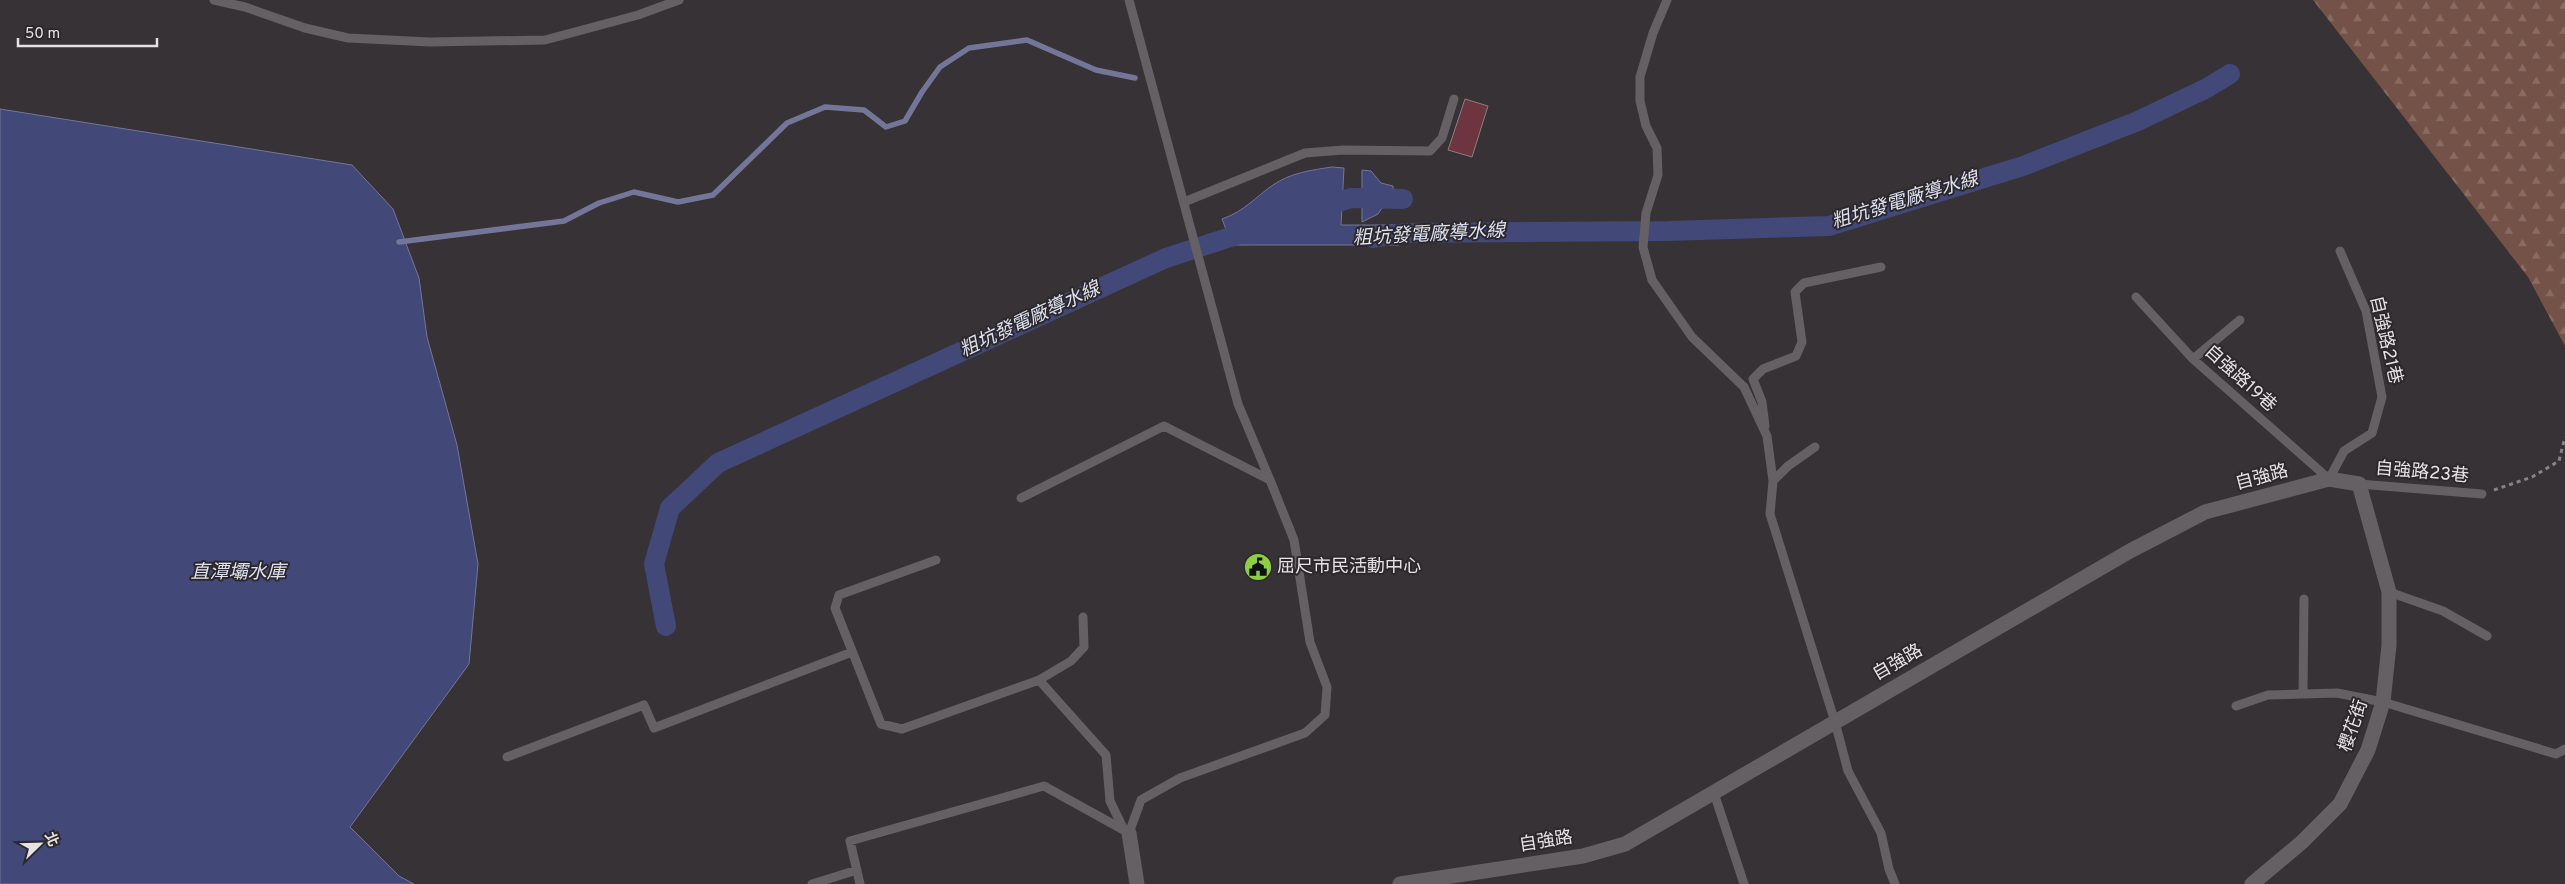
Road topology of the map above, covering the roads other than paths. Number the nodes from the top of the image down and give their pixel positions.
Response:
1 (214, 0) edge
2 (679, 0) edge
3 (1129, 0) edge
4 (1667, 0) edge
5 (1454, 99) dead end
6 (1184, 202) junction
7 (2340, 251) dead end
8 (1881, 267) dead end
9 (2136, 297) dead end
10 (2240, 320) dead end
11 (2193, 359) junction
12 (1767, 436) junction
13 (1816, 447) dead end
14 (2329, 479) junction
15 (1270, 480) junction
16 (1773, 481) junction
17 (2359, 484) junction
18 (2482, 494) road end
19 (1021, 498) dead end
20 (936, 560) dead end
21 (2389, 592) junction
22 (2304, 599) dead end
23 (1083, 617) dead end
24 (2487, 636) dead end
25 (852, 652) junction
26 (1039, 680) junction
27 (2303, 693) junction
28 (2383, 702) junction
29 (2236, 706) dead end
30 (1835, 722) junction
31 (2565, 749) edge
32 (507, 756) dead end
33 (1714, 793) junction
34 (1126, 831) junction
35 (857, 870) junction
36 (812, 884) edge
37 (860, 884) edge
38 (1136, 884) edge
39 (1400, 884) edge
40 (1744, 884) edge
41 (1895, 884) edge
42 (2252, 884) edge

1 - 2 lane
3 - 6 lane
4 - 12 lane
5 - 6 lane
6 - 15 lane
7 - 14 lane, 自強路21巷
8 - 12 lane
9 - 11 lane, 自強路19巷
10 - 11 lane
11 - 14 lane, 自強路19巷
12 - 16 lane
13 - 16 lane
14 - 17 street, 自強路
14 - 30 street, 自強路
15 - 19 lane
15 - 34 lane
16 - 30 lane
17 - 18 lane, 自強路23巷
17 - 21 street, 櫻花街
20 - 25 lane
21 - 24 lane
21 - 28 street, 櫻花街
22 - 27 lane
23 - 26 lane
25 - 26 lane
25 - 32 lane
26 - 34 lane
27 - 28 lane
27 - 29 lane
28 - 31 lane
28 - 42 street, 櫻花街
30 - 33 street, 自強路
30 - 41 lane
33 - 39 street, 自強路
33 - 40 lane
34 - 35 lane
34 - 38 street
35 - 36 lane
35 - 37 lane

